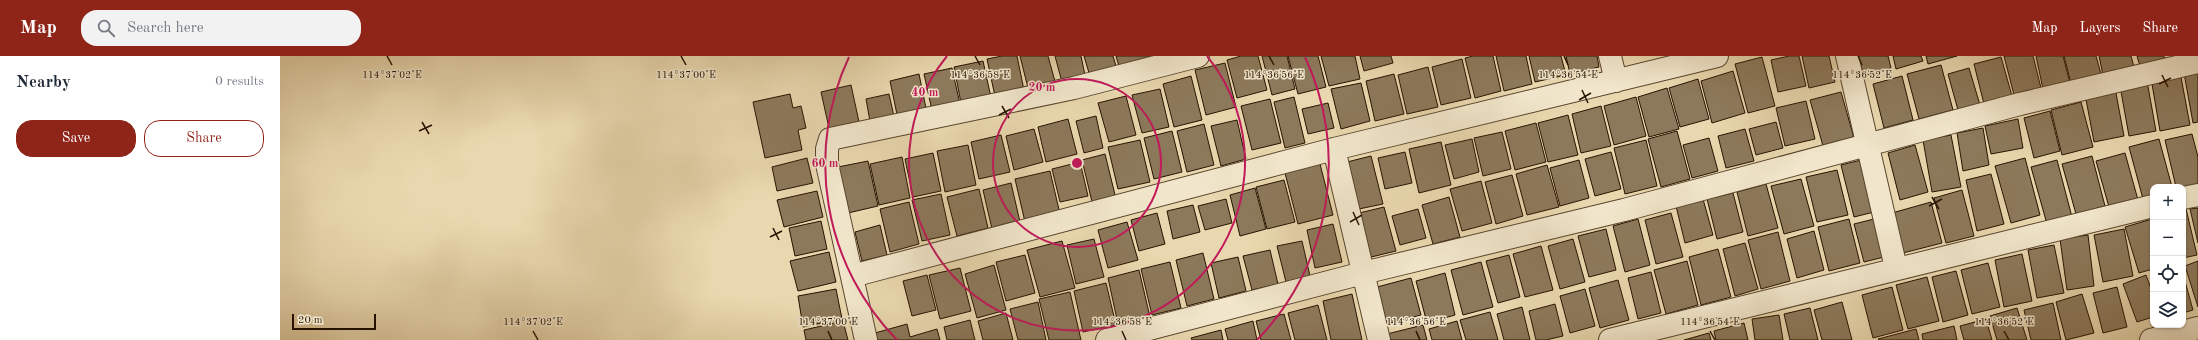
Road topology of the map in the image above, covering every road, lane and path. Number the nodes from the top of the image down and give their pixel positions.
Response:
1 (1198, 56) edge
2 (1610, 56) edge
3 (1717, 56) edge
4 (1847, 56) edge
5 (2198, 62) edge
6 (1616, 81) junction
7 (1868, 144) junction
8 (1334, 150) junction
9 (2198, 195) edge
10 (2186, 197) edge
11 (2150, 207) edge
12 (1896, 268) junction
13 (1363, 273) junction
14 (852, 276) junction
15 (2198, 328) edge
16 (866, 340) edge
17 (1107, 340) edge
18 (1379, 340) edge
19 (1610, 340) edge
20 (2151, 340) edge

1 - 14 street
2 - 6 street
3 - 6 street
4 - 7 street
5 - 7 street
6 - 8 street
7 - 12 street
7 - 13 street
8 - 13 street
8 - 14 street
9 - 10 street
11 - 12 street
12 - 19 street
13 - 17 street
13 - 18 street
14 - 16 street
15 - 20 street

